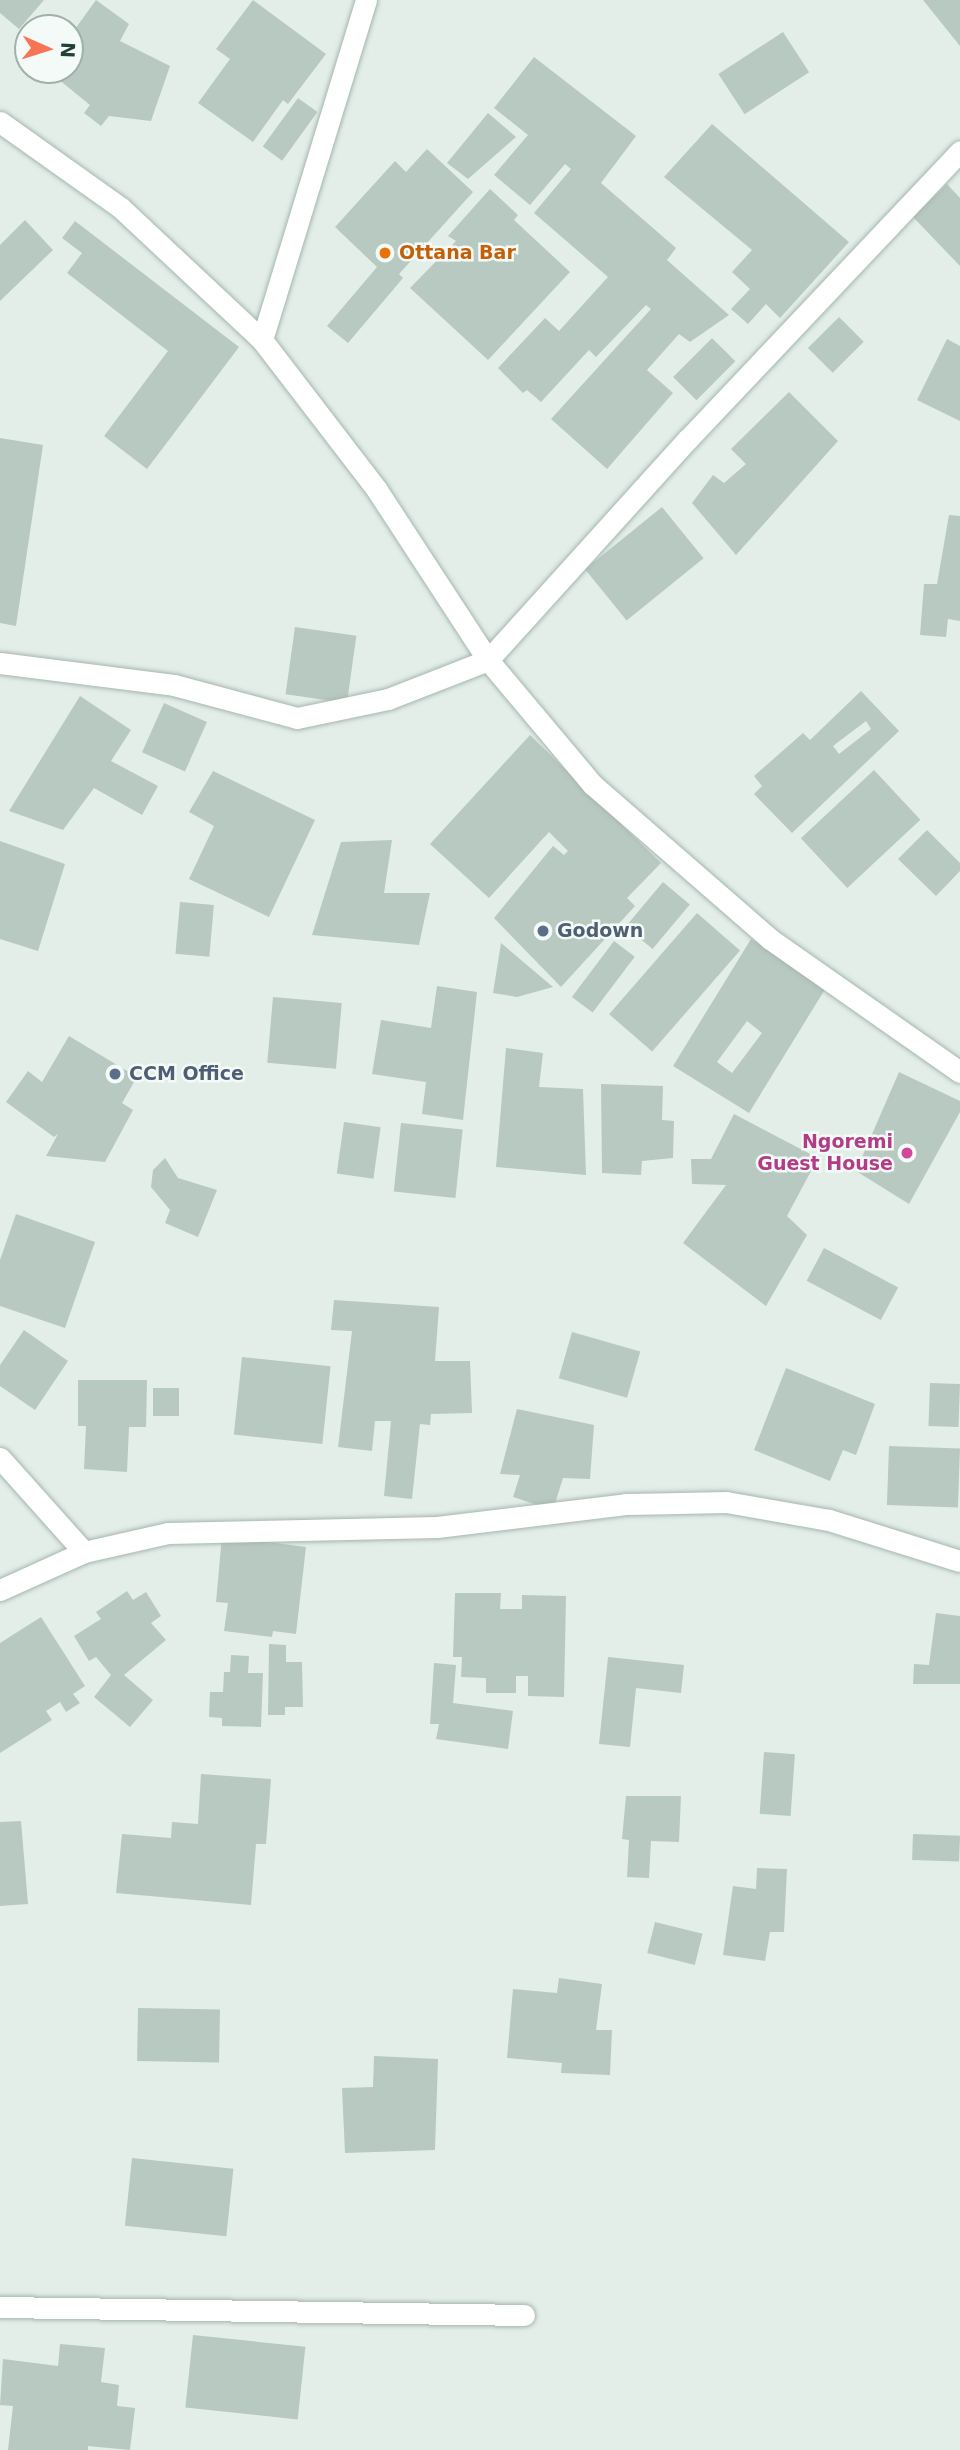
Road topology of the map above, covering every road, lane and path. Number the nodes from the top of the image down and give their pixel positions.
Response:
1 (366, 0) edge
2 (2, 128) edge
3 (960, 151) edge
4 (262, 340) junction
5 (488, 660) junction
6 (0, 663) edge
7 (960, 1072) edge
8 (0, 1458) edge
9 (84, 1552) junction
10 (960, 1560) edge
11 (0, 1590) edge
12 (0, 2307) edge
13 (524, 2315) dead end

1 - 4 street
2 - 4 street
3 - 5 street
4 - 5 street
5 - 6 street
5 - 7 street
8 - 9 street
9 - 10 street
9 - 11 street
12 - 13 street

